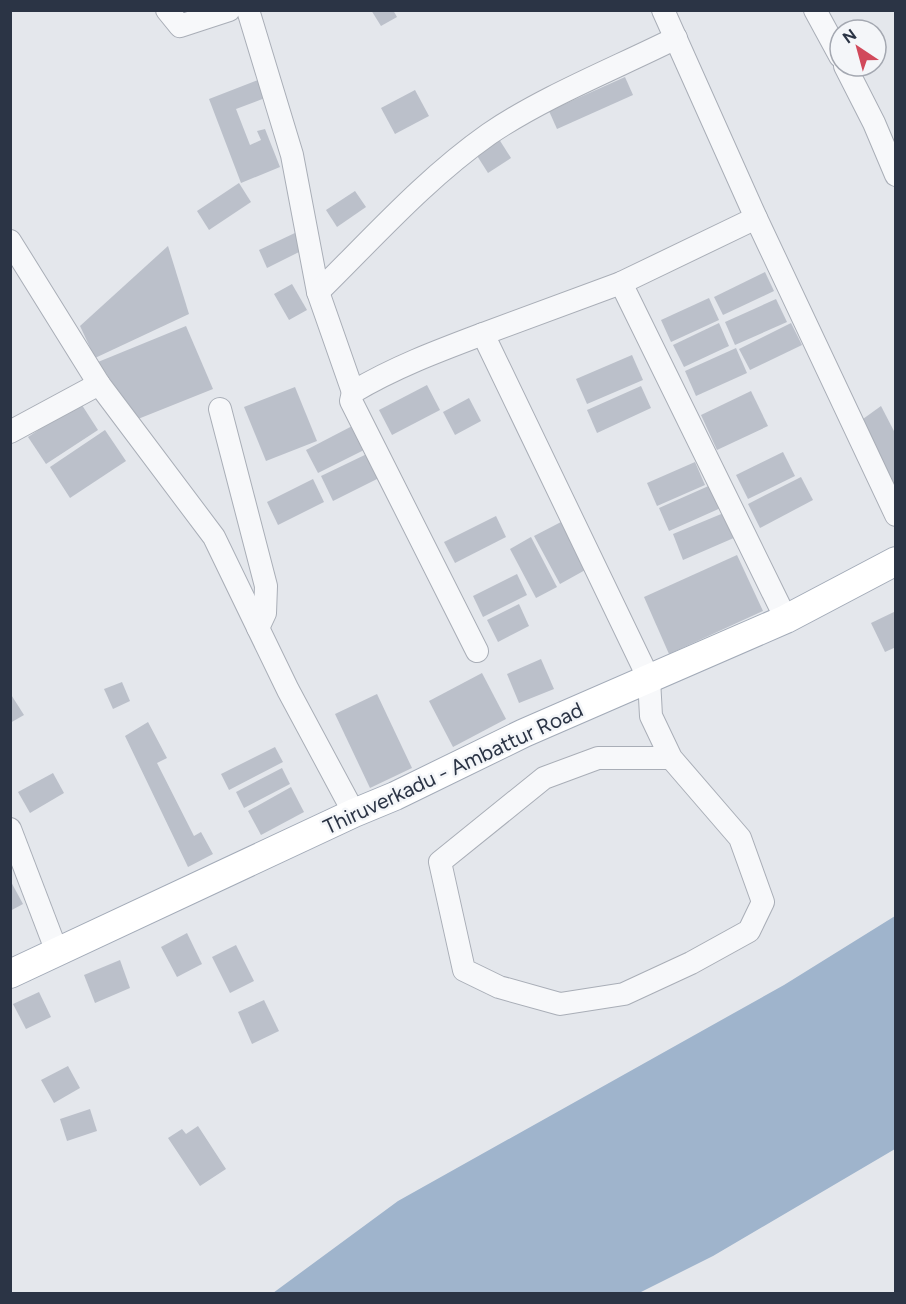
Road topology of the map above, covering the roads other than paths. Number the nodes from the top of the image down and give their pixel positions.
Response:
1 (167, 10) edge
2 (229, 10) edge
3 (248, 10) edge
4 (663, 10) edge
5 (815, 10) edge
6 (828, 34) edge
7 (676, 39) junction
8 (851, 78) edge
9 (896, 175) edge
10 (756, 218) junction
11 (10, 241) edge
12 (16, 264) edge
13 (621, 283) junction
14 (318, 292) junction
15 (483, 334) junction
16 (99, 384) junction
17 (353, 392) junction
18 (220, 409) dead end
19 (10, 432) edge
20 (896, 515) edge
21 (896, 561) edge
22 (786, 620) junction
23 (258, 628) junction
24 (477, 651) dead end
25 (649, 679) junction
26 (671, 758) junction
27 (354, 813) junction
28 (10, 829) edge
29 (57, 952) junction
30 (10, 974) edge

1 - 2 street
3 - 14 street
4 - 7 street
5 - 6 street
7 - 10 street
7 - 14 street
8 - 9 street
10 - 13 street
10 - 20 street
11 - 12 street
12 - 16 street
13 - 15 street
13 - 22 street
14 - 17 street
15 - 17 street
15 - 25 street
16 - 19 street
16 - 23 street
17 - 24 street
18 - 23 street
21 - 22 main road, Thiruverkadu - Ambattur Road
22 - 25 main road, Thiruverkadu - Ambattur Road
23 - 27 street
25 - 26 street
25 - 27 main road, Thiruverkadu - Ambattur Road
26 - 26 street
27 - 29 main road, Thiruverkadu - Ambattur Road
28 - 29 street
29 - 30 main road, Thiruverkadu - Ambattur Road

